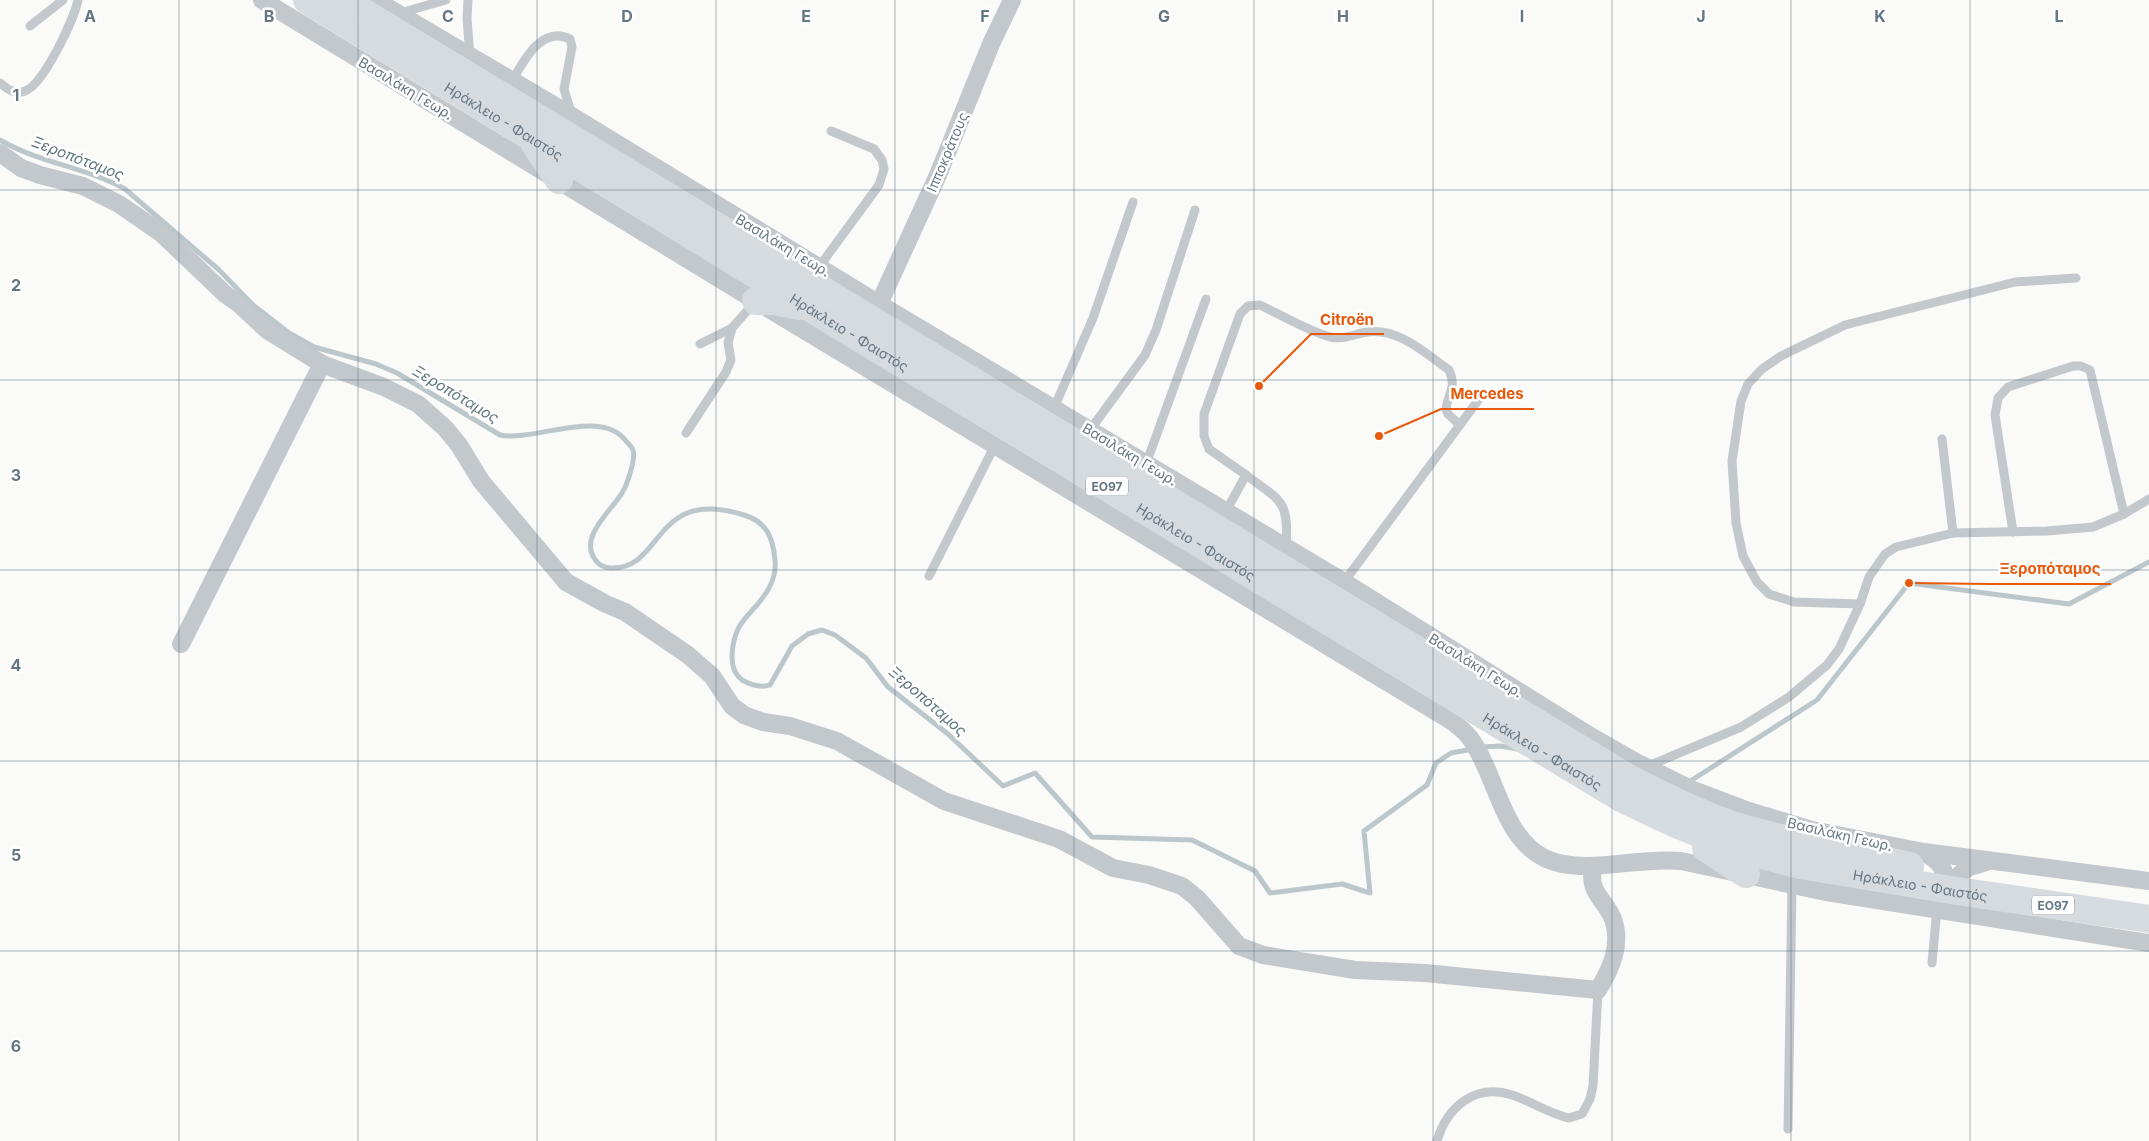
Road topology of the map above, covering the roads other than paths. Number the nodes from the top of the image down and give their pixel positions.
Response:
1 (63, 0) edge
2 (78, 0) edge
3 (262, 0) edge
4 (307, 0) edge
5 (343, 0) edge
6 (375, 0) edge
7 (446, 0) edge
8 (468, 0) edge
9 (1012, 0) edge
10 (398, 14) junction
11 (30, 26) dead end
12 (470, 56) junction
13 (512, 81) junction
14 (0, 83) edge
15 (573, 117) junction
16 (831, 131) dead end
17 (527, 136) junction
18 (0, 153) edge
19 (559, 180) junction
20 (1133, 202) dead end
21 (1196, 210) dead end
22 (820, 267) junction
23 (2076, 278) dead end
24 (1206, 299) dead end
25 (756, 302) junction
26 (878, 304) junction
27 (810, 307) junction
28 (732, 328) junction
29 (700, 344) dead end
30 (322, 364) junction
31 (1482, 395) dead end
32 (1054, 408) junction
33 (1460, 425) junction
34 (1090, 430) junction
35 (686, 433) dead end
36 (1942, 439) dead end
37 (995, 445) junction
38 (1146, 464) junction
39 (1246, 475) junction
40 (2149, 499) edge
41 (1226, 511) junction
42 (2124, 514) junction
43 (2013, 532) junction
44 (1953, 533) junction
45 (1286, 548) junction
46 (929, 576) dead end
47 (1344, 582) junction
48 (1860, 604) junction
49 (1377, 625) junction
50 (181, 644) dead end
51 (1646, 767) junction
52 (1622, 798) junction
53 (1917, 851) junction
54 (1994, 861) junction
55 (1593, 866) junction
56 (1746, 874) junction
57 (2149, 881) edge
58 (1792, 886) junction
59 (1944, 891) junction
60 (2149, 900) edge
61 (1978, 916) junction
62 (2149, 919) edge
63 (2149, 943) edge
64 (1932, 963) dead end
65 (1598, 990) junction
66 (1788, 1129) dead end
67 (1437, 1141) edge

1 - 11 lane
2 - 14 lane
3 - 19 street, Βασιλάκη Γεωρ.
4 - 17 main road, Ηράκλειο - Φαιστός / ΕΟ97
5 - 49 main road, Ηράκλειο - Φαιστός / ΕΟ97
6 - 10 street, Βασιλάκη Γεωρ.
7 - 10 lane
8 - 12 lane
9 - 26 street, Ιπποκράτους
10 - 12 street, Βασιλάκη Γεωρ.
12 - 13 street, Βασιλάκη Γεωρ.
13 - 15 street, Βασιλάκη Γεωρ.
13 - 15 lane
15 - 22 street, Βασιλάκη Γεωρ.
16 - 22 lane
17 - 19 main road
17 - 27 main road, Ηράκλειο - Φαιστός / ΕΟ97
18 - 30 street
19 - 25 street, Βασιλάκη Γεωρ.
20 - 32 lane
21 - 34 lane
22 - 26 street, Βασιλάκη Γεωρ.
23 - 48 lane
24 - 38 lane
25 - 27 main road
25 - 28 lane
25 - 37 street, Βασιλάκη Γεωρ.
26 - 32 street, Βασιλάκη Γεωρ.
27 - 52 main road, Ηράκλειο - Φαιστός / ΕΟ97
28 - 29 lane
28 - 35 lane
30 - 50 street
30 - 65 street
31 - 33 lane
32 - 34 street, Βασιλάκη Γεωρ.
33 - 39 lane
33 - 47 lane
34 - 38 street, Βασιλάκη Γεωρ.
36 - 44 lane
37 - 46 lane
37 - 55 street, Βασιλάκη Γεωρ.
38 - 41 street, Βασιλάκη Γεωρ.
39 - 41 lane
39 - 45 lane
40 - 42 lane
41 - 45 street, Βασιλάκη Γεωρ.
42 - 43 lane
42 - 43 lane
43 - 44 lane
44 - 48 lane
45 - 47 street, Βασιλάκη Γεωρ.
47 - 49 main road
47 - 51 street, Βασιλάκη Γεωρ.
48 - 51 lane
49 - 59 main road, Ηράκλειο - Φαιστός / ΕΟ97
51 - 53 street, Βασιλάκη Γεωρ.
52 - 56 main road
52 - 59 main road, Ηράκλειο - Φαιστός / ΕΟ97
53 - 54 street, Βασιλάκη Γεωρ.
53 - 59 street
54 - 57 street, Βασιλάκη Γεωρ.
54 - 59 street
55 - 56 street, Βασιλάκη Γεωρ.
55 - 65 street
56 - 58 street, Βασιλάκη Γεωρ.
58 - 59 street, Βασιλάκη Γεωρ.
58 - 66 lane
59 - 60 main road, Ηράκλειο - Φαιστός / ΕΟ97
59 - 61 street, Βασιλάκη Γεωρ.
59 - 61 street
59 - 62 main road, Ηράκλειο - Φαιστός / ΕΟ97
59 - 64 lane
61 - 63 street, Βασιλάκη Γεωρ.
65 - 67 lane

